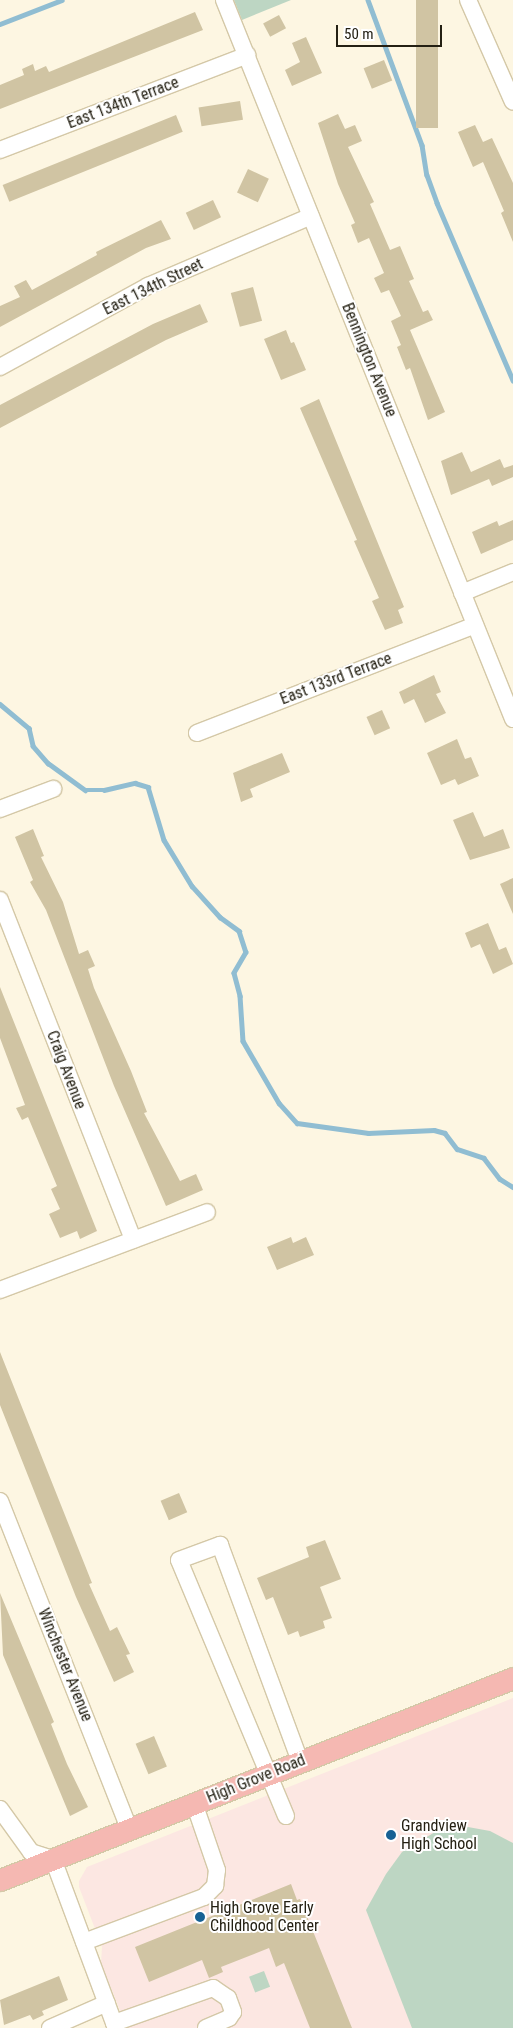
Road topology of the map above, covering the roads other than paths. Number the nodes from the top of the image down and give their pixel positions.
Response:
1 (224, 0) edge
2 (468, 0) edge
3 (247, 55) junction
4 (513, 102) edge
5 (0, 150) edge
6 (311, 216) junction
7 (0, 367) edge
8 (513, 572) edge
9 (462, 594) junction
10 (475, 625) junction
11 (513, 719) edge
12 (197, 733) dead end
13 (53, 789) dead end
14 (0, 809) edge
15 (0, 900) edge
16 (207, 1212) dead end
17 (133, 1240) junction
18 (0, 1290) edge
19 (0, 1501) edge
20 (511, 1684) edge
21 (300, 1761) junction
22 (267, 1775) junction
23 (194, 1804) junction
24 (0, 1809) edge
25 (286, 1816) dead end
26 (129, 1829) junction
27 (53, 1859) junction
28 (0, 1880) edge
29 (84, 1942) junction
30 (107, 2003) junction
31 (115, 2025) edge
32 (50, 2028) edge
33 (206, 2028) edge

1 - 3 street, Bennington Avenue
2 - 4 street
3 - 5 street, East 134th Terrace
3 - 6 street, Bennington Avenue
6 - 7 street, East 134th Street
6 - 9 street, Bennington Avenue
8 - 9 street
9 - 10 street, Bennington Avenue
10 - 11 street, Bennington Avenue
10 - 12 street, East 133rd Terrace
13 - 14 street
15 - 17 street, Craig Avenue
16 - 17 street
17 - 18 street
19 - 26 street, Winchester Avenue
20 - 21 main road, High Grove Road
21 - 22 main road, High Grove Road
21 - 22 street
22 - 23 main road, High Grove Road
22 - 25 street
23 - 26 main road, High Grove Road
23 - 29 street
24 - 27 street
26 - 27 main road, High Grove Road
27 - 28 main road, High Grove Road
27 - 29 street
29 - 30 street
30 - 31 street
30 - 32 street
31 - 33 street

